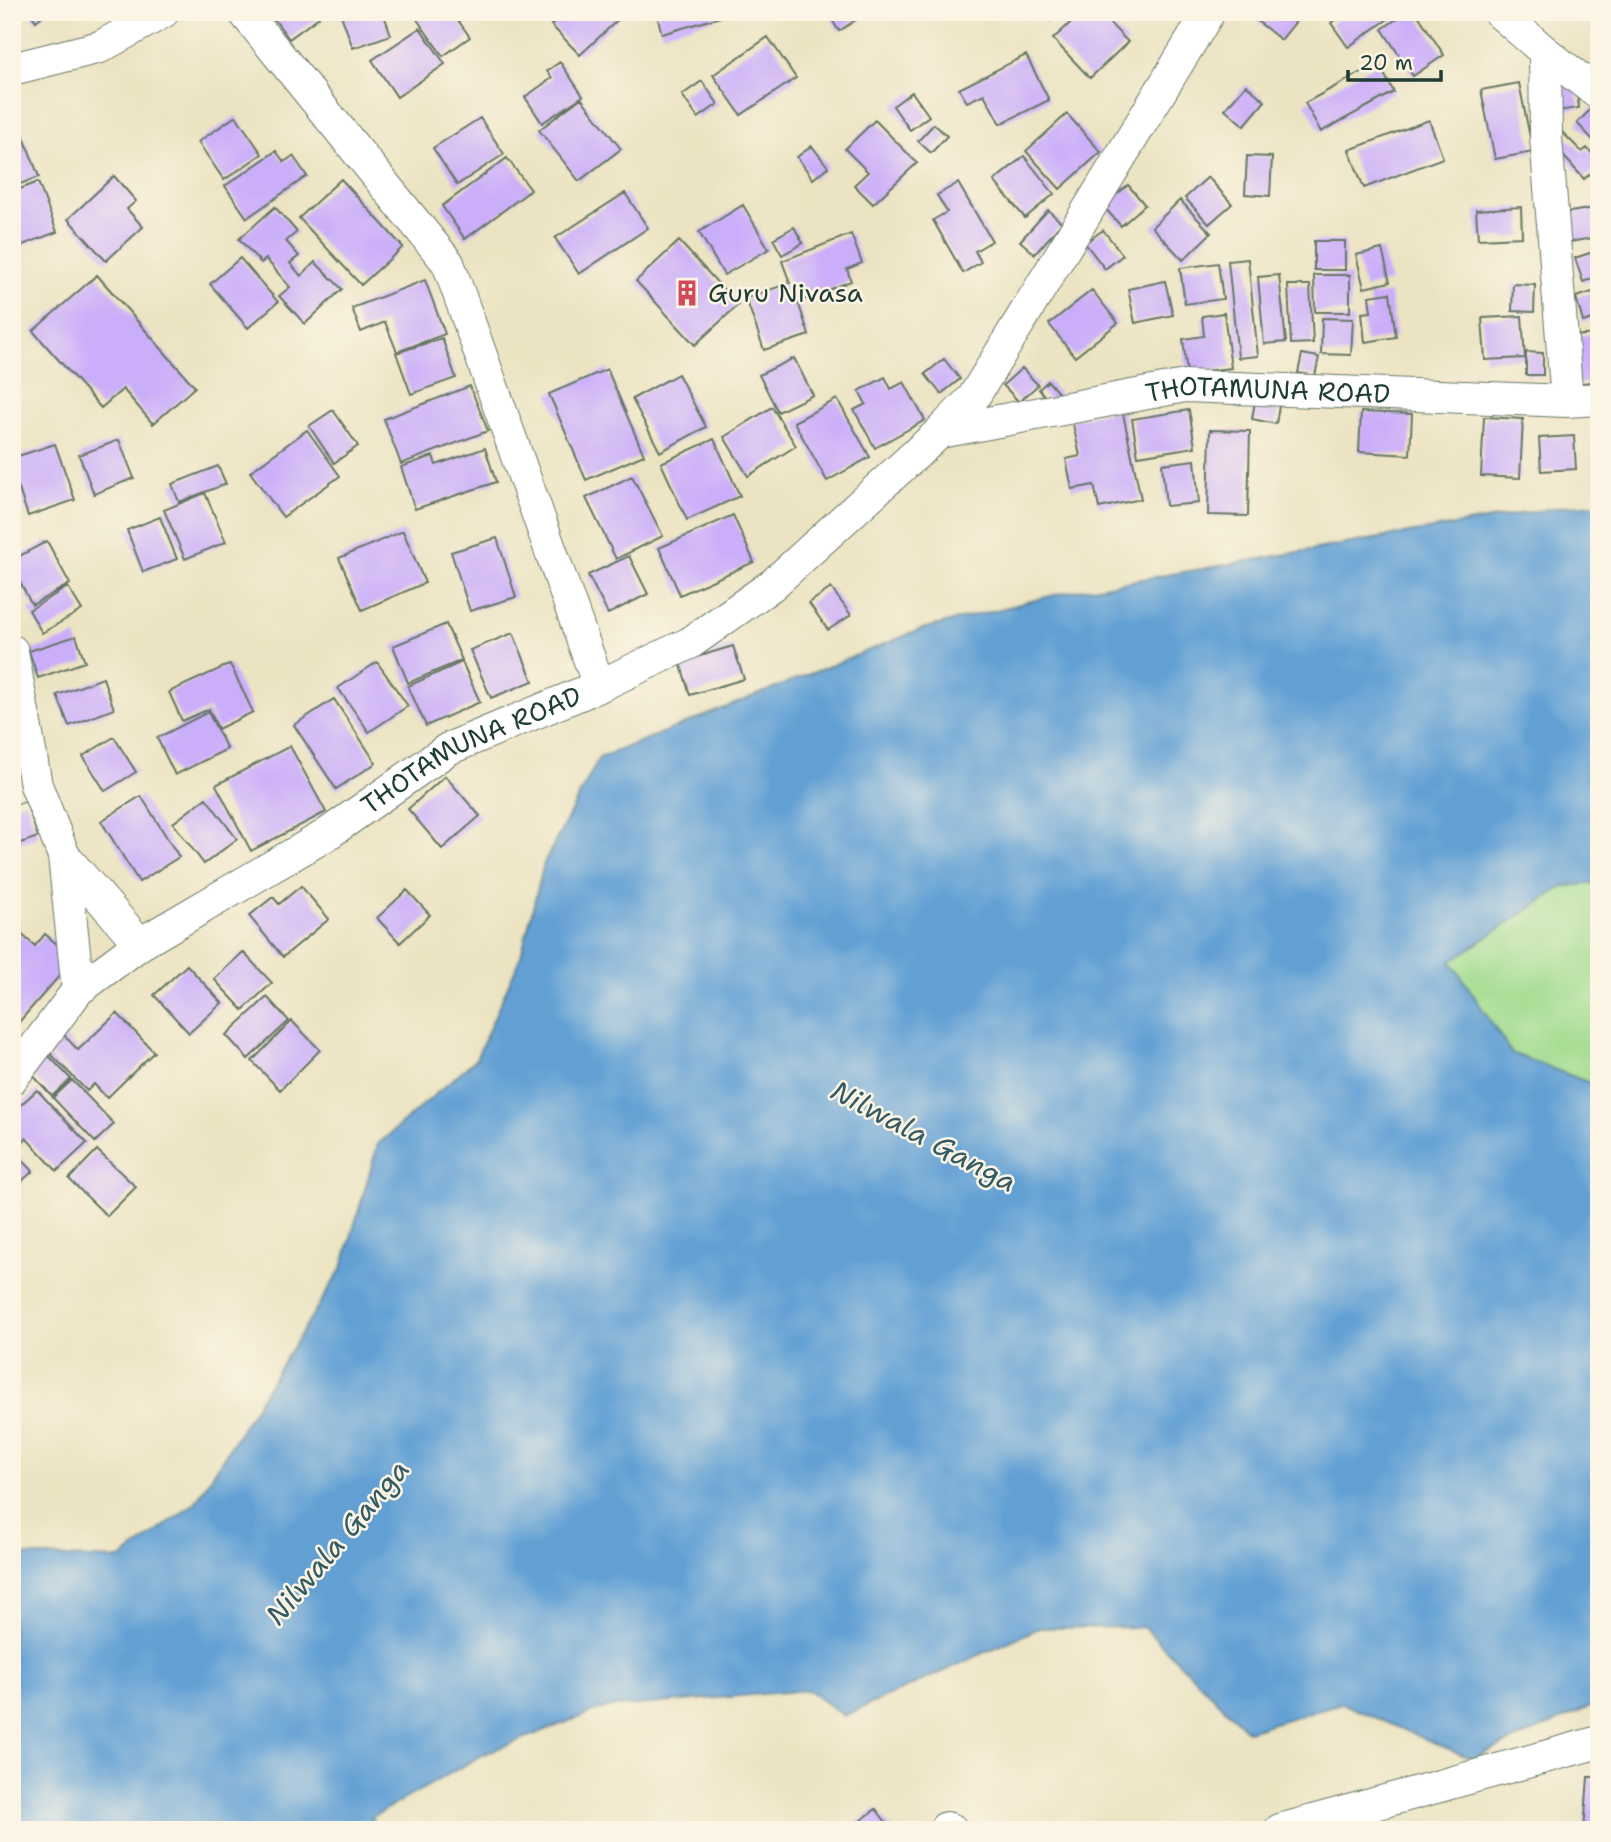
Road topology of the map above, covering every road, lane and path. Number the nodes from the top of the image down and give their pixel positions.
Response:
1 (163, 12) edge
2 (244, 12) edge
3 (1209, 12) edge
4 (1499, 12) edge
5 (1545, 52) junction
6 (12, 69) edge
7 (1599, 94) edge
8 (1599, 399) edge
9 (1567, 401) junction
10 (940, 432) junction
11 (12, 650) edge
12 (599, 686) junction
13 (23, 780) edge
14 (64, 856) junction
15 (140, 944) junction
16 (78, 990) junction
17 (12, 1078) edge
18 (1599, 1742) edge
19 (1280, 1830) edge

1 - 6 street
2 - 12 street
3 - 10 street, THOTAMUNA ROAD
4 - 5 street
5 - 7 street
5 - 9 street
8 - 9 street, THOTAMUNA ROAD
9 - 10 street, THOTAMUNA ROAD
10 - 12 street, THOTAMUNA ROAD
11 - 13 street
12 - 15 street, THOTAMUNA ROAD
13 - 14 street
14 - 15 street
14 - 16 street
15 - 16 street, THOTAMUNA ROAD
16 - 17 street, THOTAMUNA ROAD
18 - 19 street

